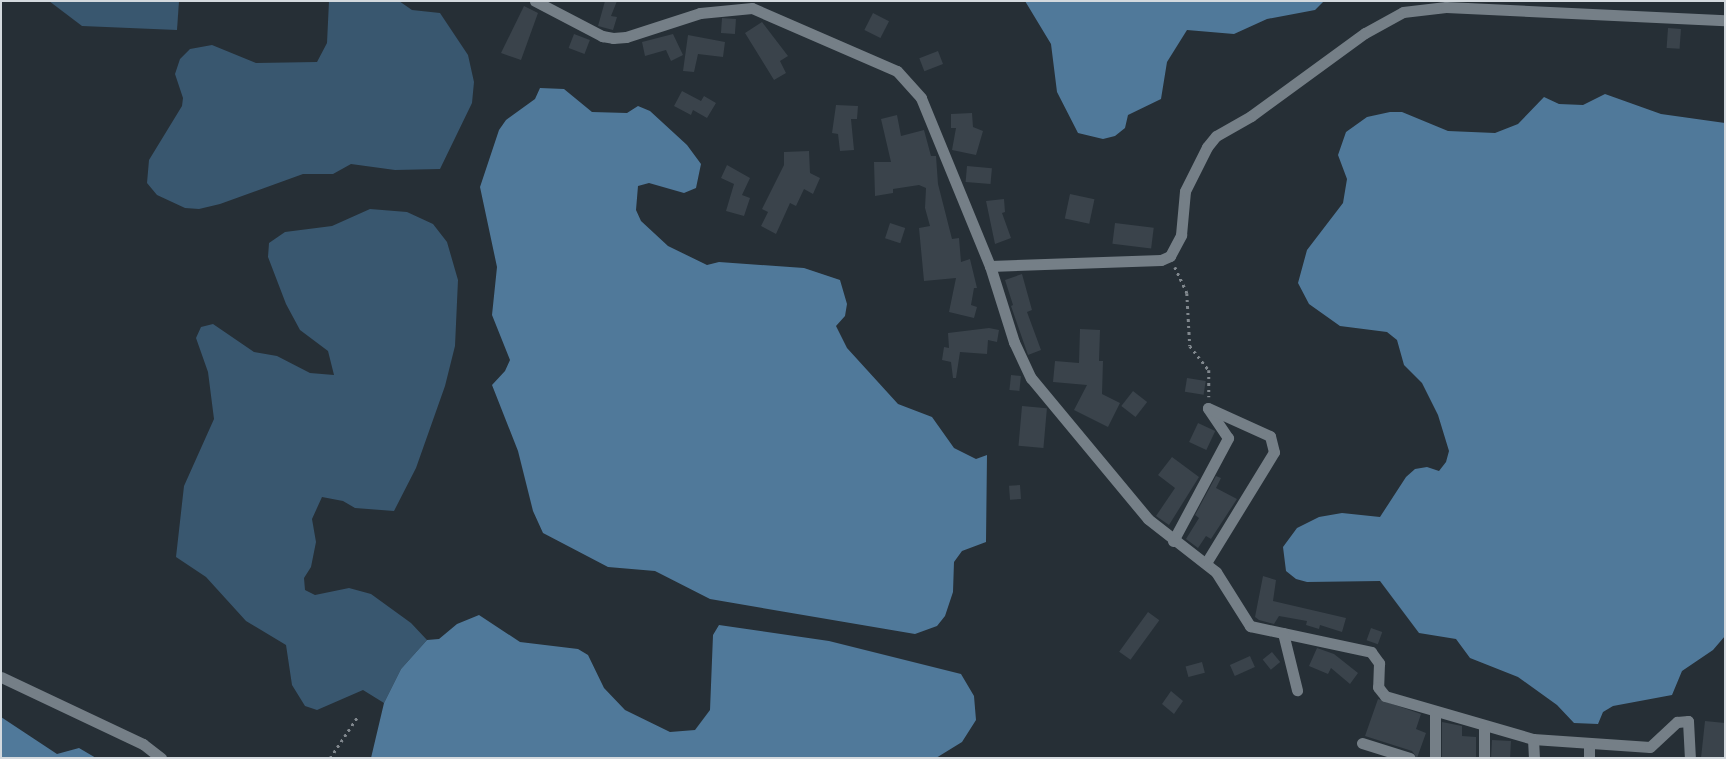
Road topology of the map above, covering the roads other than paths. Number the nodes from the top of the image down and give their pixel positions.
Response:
1 (535, 1) edge
2 (745, 4) edge
3 (1725, 20) edge
4 (990, 266) junction
5 (1173, 541) junction
6 (1206, 563) junction
7 (1283, 633) junction
8 (1, 677) edge
9 (1297, 690) dead end
10 (1435, 711) junction
11 (1484, 727) junction
12 (1534, 739) junction
13 (1362, 743) dead end
14 (1590, 744) junction
15 (1640, 753) edge
16 (161, 758) edge
17 (1410, 758) edge
18 (1434, 758) edge
19 (1484, 758) edge
20 (1534, 758) edge
21 (1589, 758) edge
22 (1690, 758) edge

1 - 2 street
2 - 4 street
3 - 4 street
4 - 5 street
5 - 6 street
5 - 6 street
6 - 7 street
7 - 9 street
7 - 10 street
8 - 16 street
10 - 11 street
10 - 18 street
11 - 12 street
11 - 19 street
12 - 14 street
12 - 20 street
13 - 17 street
14 - 15 street
14 - 21 street
15 - 22 street

